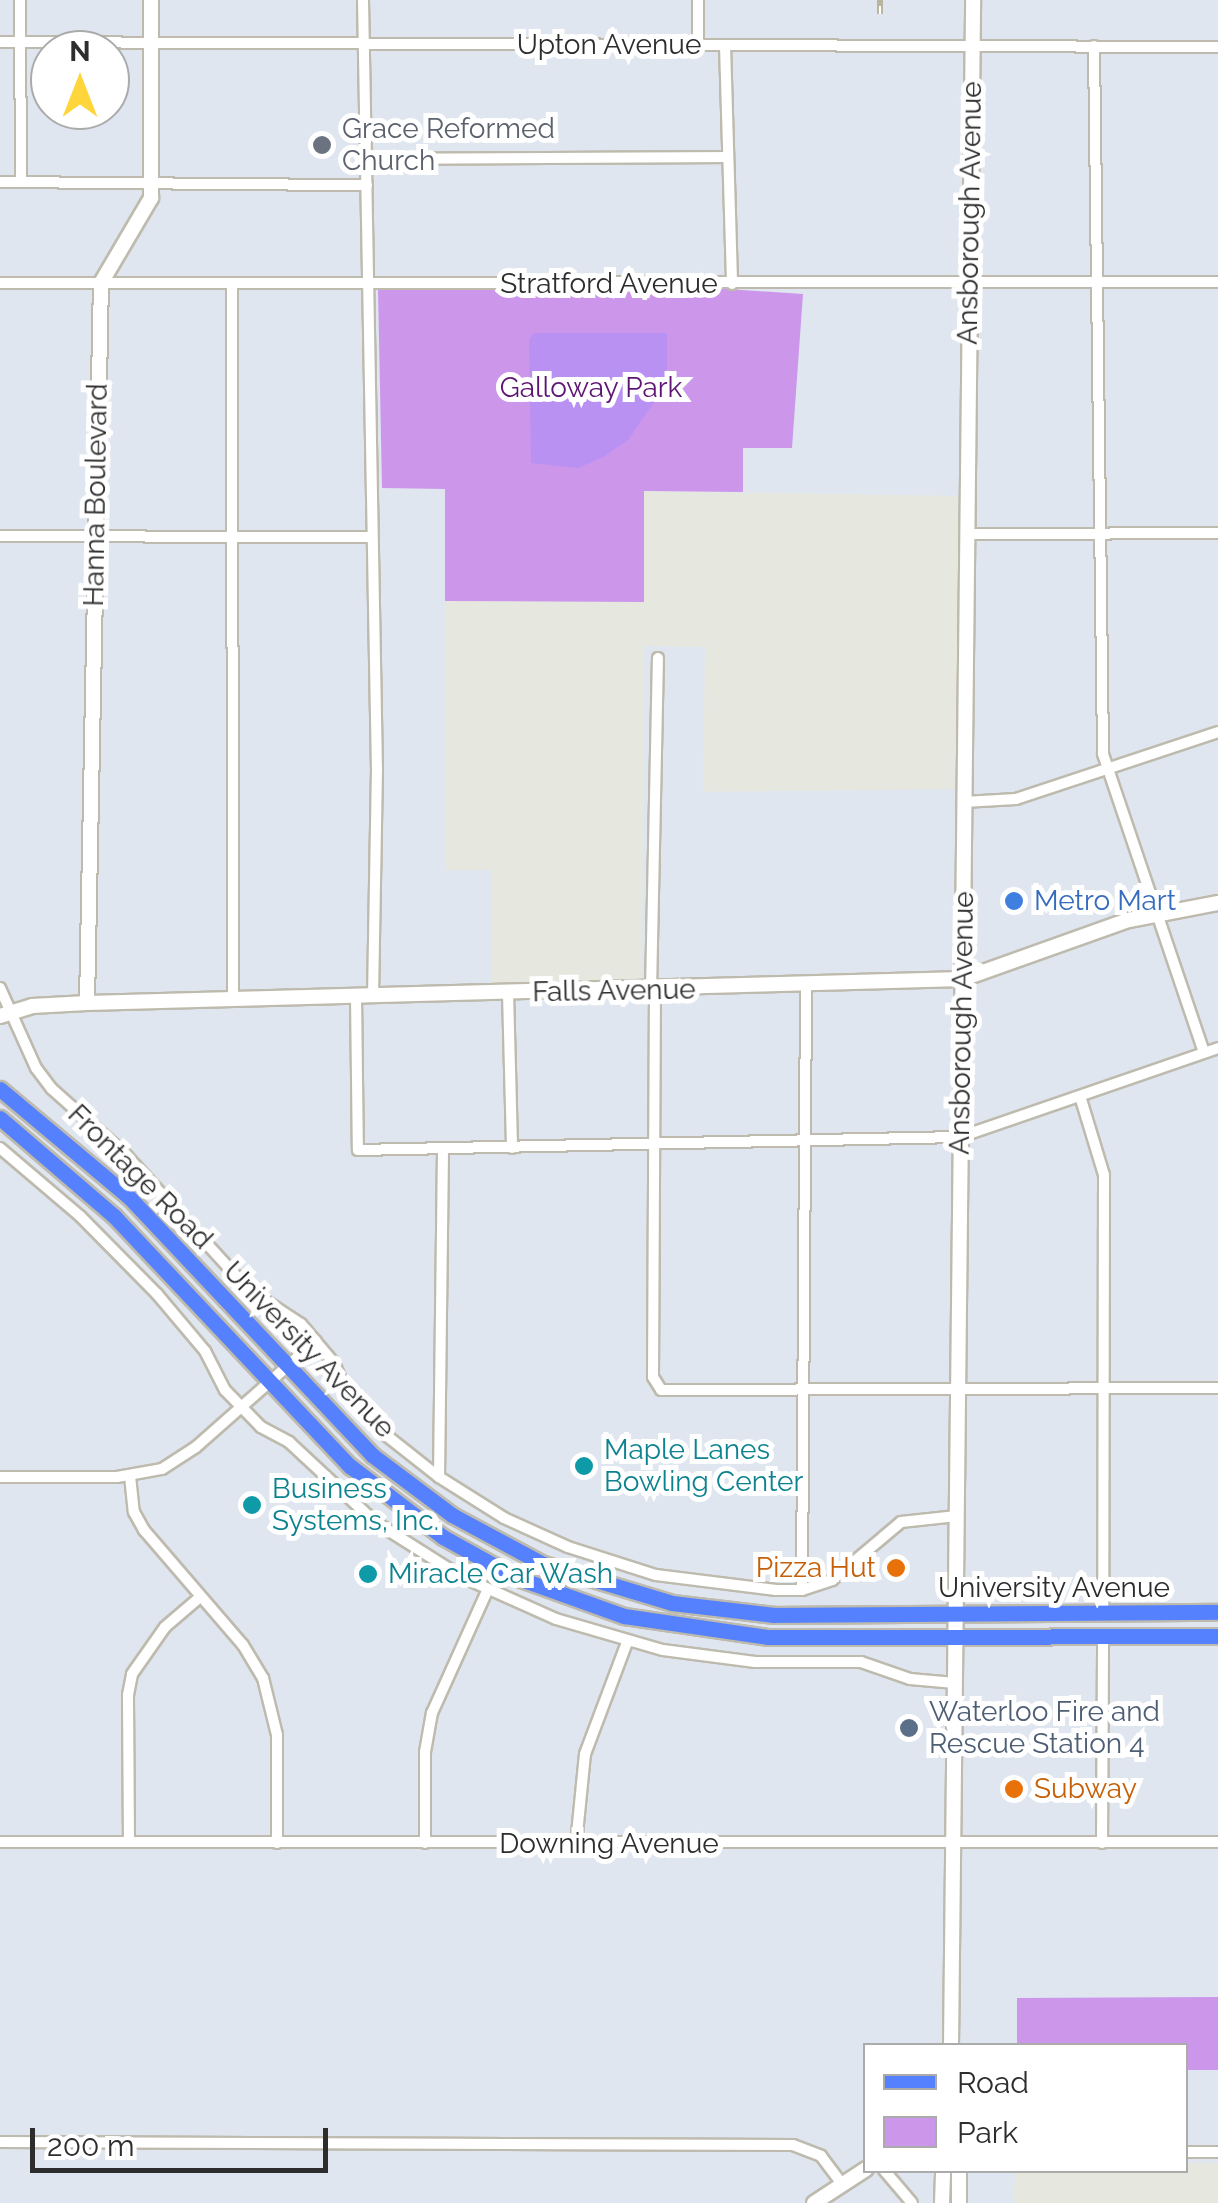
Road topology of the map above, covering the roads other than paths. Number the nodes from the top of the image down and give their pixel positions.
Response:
1 (20, 0) edge
2 (151, 0) edge
3 (363, 0) edge
4 (698, 0) edge
5 (972, 0) edge
6 (0, 42) edge
7 (20, 42) junction
8 (151, 43) junction
9 (363, 44) junction
10 (698, 45) junction
11 (725, 45) junction
12 (972, 46) junction
13 (1094, 46) junction
14 (1218, 47) edge
15 (728, 157) junction
16 (366, 159) junction
17 (0, 182) edge
18 (20, 182) junction
19 (150, 183) junction
20 (367, 185) junction
21 (1098, 282) junction
22 (1218, 282) edge
23 (0, 283) edge
24 (101, 283) junction
25 (969, 283) junction
26 (232, 284) junction
27 (369, 284) junction
28 (732, 284) junction
29 (1218, 533) edge
30 (968, 534) junction
31 (1100, 534) junction
32 (0, 536) edge
33 (95, 536) junction
34 (232, 537) junction
35 (372, 538) junction
36 (658, 658) dead end
37 (1218, 732) edge
38 (1108, 770) junction
39 (964, 802) junction
40 (1218, 903) edge
41 (1156, 912) junction
42 (964, 979) junction
43 (806, 986) junction
44 (0, 988) edge
45 (653, 990) junction
46 (508, 993) junction
47 (356, 996) junction
48 (374, 996) junction
49 (232, 1000) junction
50 (87, 1003) junction
51 (6, 1013) edge
52 (1218, 1048) edge
53 (1204, 1052) junction
54 (0, 1089) edge
55 (1080, 1096) junction
56 (0, 1118) edge
57 (960, 1137) junction
58 (805, 1140) junction
59 (656, 1144) junction
60 (0, 1148) edge
61 (443, 1148) junction
62 (512, 1148) junction
63 (316, 1341) junction
64 (287, 1368) junction
65 (272, 1382) junction
66 (1218, 1388) edge
67 (1104, 1389) junction
68 (803, 1390) junction
69 (958, 1390) junction
70 (240, 1407) junction
71 (130, 1476) junction
72 (0, 1477) edge
73 (439, 1477) junction
74 (957, 1516) junction
75 (488, 1590) junction
76 (802, 1590) junction
77 (199, 1598) junction
78 (1218, 1612) edge
79 (1103, 1613) junction
80 (956, 1614) junction
81 (1103, 1636) junction
82 (1218, 1636) edge
83 (955, 1637) junction
84 (627, 1642) junction
85 (955, 1683) junction
86 (0, 1842) edge
87 (128, 1842) junction
88 (1218, 1842) edge
89 (277, 1843) junction
90 (1102, 1843) junction
91 (425, 1844) junction
92 (576, 1844) junction
93 (952, 1845) junction
94 (951, 2043) edge
95 (0, 2142) edge
96 (1188, 2152) edge
97 (1218, 2152) edge
98 (863, 2171) edge
99 (887, 2173) edge
100 (943, 2173) edge
101 (958, 2173) edge
102 (841, 2184) junction
103 (814, 2203) edge
104 (912, 2203) edge
105 (942, 2203) edge
106 (958, 2203) edge

1 - 7 street
2 - 8 street, Hanna Boulevard
3 - 9 street
4 - 10 street
5 - 12 street, Ansborough Avenue
6 - 7 street, Upton Avenue
7 - 8 street, Upton Avenue
7 - 18 street
8 - 9 street, Upton Avenue
8 - 19 street, Hanna Boulevard
9 - 10 street, Upton Avenue
9 - 16 street
10 - 11 street, Upton Avenue
11 - 12 street, Upton Avenue
11 - 15 street
12 - 13 street, Upton Avenue
12 - 25 street, Ansborough Avenue
13 - 14 street, Upton Avenue
13 - 21 street
15 - 16 street
15 - 28 street
16 - 20 street
17 - 18 street
18 - 19 street
19 - 20 street
19 - 24 street, Hanna Boulevard
20 - 27 street
21 - 22 street, Stratford Avenue
21 - 25 street, Stratford Avenue
21 - 31 street
23 - 24 street, Stratford Avenue
24 - 26 street, Stratford Avenue
24 - 33 street, Hanna Boulevard
25 - 28 street, Stratford Avenue
25 - 30 street, Ansborough Avenue
26 - 27 street, Stratford Avenue
26 - 34 street
27 - 28 street, Stratford Avenue
27 - 35 street
29 - 31 street
30 - 31 street
30 - 39 street, Ansborough Avenue
31 - 38 street
32 - 33 street
33 - 34 street
33 - 50 street, Hanna Boulevard
34 - 35 street
34 - 49 street
35 - 48 street
36 - 45 street
37 - 38 street
38 - 39 street
38 - 41 street
39 - 42 street, Ansborough Avenue
40 - 41 street, Falls Avenue
41 - 42 street, Falls Avenue
41 - 53 street
42 - 43 street, Falls Avenue
42 - 57 street, Ansborough Avenue
43 - 45 street, Falls Avenue
43 - 58 street
44 - 51 street, Frontage Road
45 - 46 street, Falls Avenue
45 - 59 street
46 - 48 street, Falls Avenue
46 - 62 street
47 - 48 street, Falls Avenue
47 - 49 street, Falls Avenue
47 - 61 street
49 - 50 street, Falls Avenue
50 - 51 street, Falls Avenue
51 - 63 street, Frontage Road
52 - 53 street
53 - 55 street
54 - 64 main road, University Avenue
55 - 57 street
55 - 67 street
56 - 65 main road, University Avenue
57 - 58 street
57 - 69 street, Ansborough Avenue
58 - 59 street
58 - 68 street
59 - 62 street
59 - 68 street
60 - 70 street
61 - 62 street
61 - 73 street
63 - 64 street
63 - 73 street, Frontage Road
64 - 65 street
64 - 80 main road, University Avenue
65 - 70 street
65 - 83 main road, University Avenue
66 - 67 street
67 - 69 street
67 - 79 street
68 - 69 street
68 - 76 street
69 - 74 street, Ansborough Avenue
70 - 71 street
70 - 75 street
71 - 72 street
71 - 77 street
73 - 76 street, Frontage Road
74 - 76 street, Frontage Road
74 - 80 street, Ansborough Avenue
75 - 84 street
75 - 91 street
77 - 87 street
77 - 89 street
78 - 79 main road, University Avenue
79 - 80 main road, University Avenue
80 - 83 street, Ansborough Avenue
81 - 82 main road, University Avenue
81 - 83 main road, University Avenue
81 - 90 street
83 - 85 street, Ansborough Avenue
84 - 85 street
84 - 92 street
85 - 93 street, Ansborough Avenue
86 - 87 street, Downing Avenue
87 - 89 street, Downing Avenue
88 - 90 street, Downing Avenue
89 - 91 street, Downing Avenue
90 - 93 street, Downing Avenue
91 - 92 street, Downing Avenue
92 - 93 street, Downing Avenue
93 - 94 street, Ansborough Avenue
95 - 102 street
96 - 97 street
98 - 102 street
99 - 104 street
100 - 105 street
101 - 106 street
102 - 103 street

